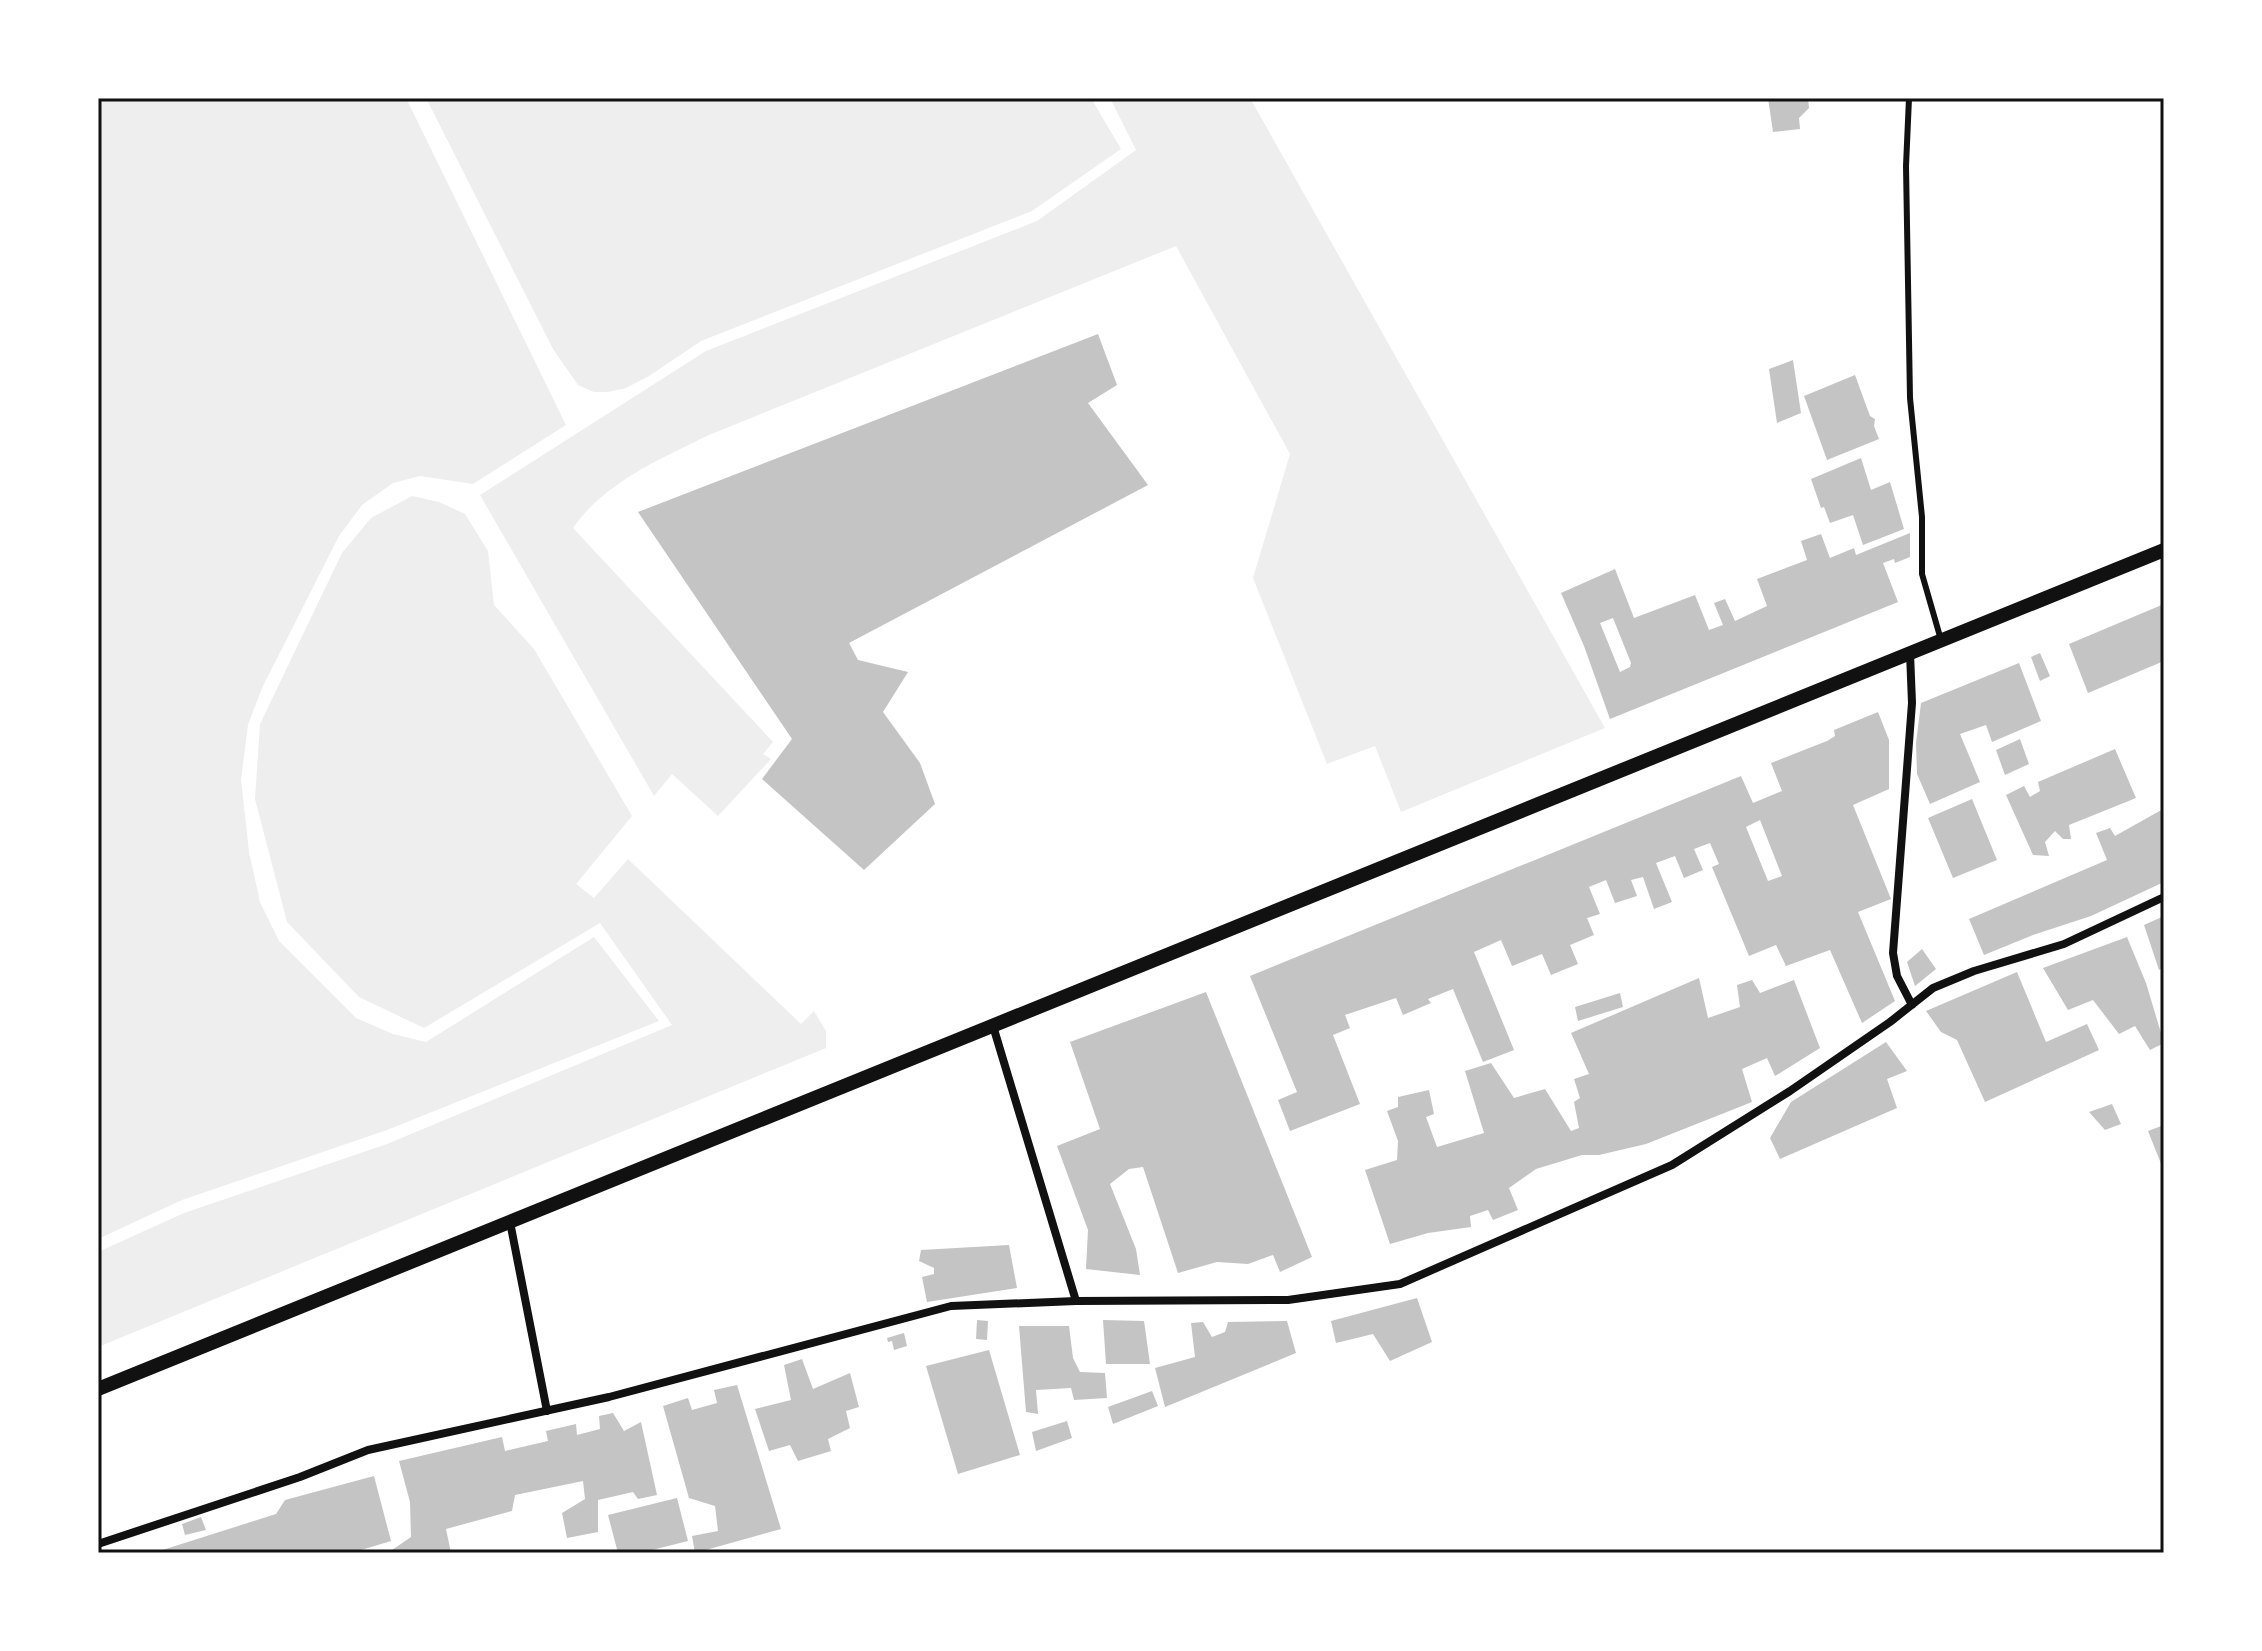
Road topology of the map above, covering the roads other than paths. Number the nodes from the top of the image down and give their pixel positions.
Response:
1 (1909, 98) edge
2 (2164, 550) edge
3 (1941, 640) junction
4 (1910, 653) junction
5 (2164, 897) edge
6 (1912, 1005) junction
7 (993, 1026) junction
8 (510, 1222) junction
9 (1076, 1301) junction
10 (98, 1389) edge
11 (547, 1411) junction
12 (98, 1544) edge

1 - 3 lane
2 - 3 street
3 - 4 street
4 - 6 street
4 - 7 street
5 - 6 street
6 - 9 street
7 - 8 street
7 - 9 street
8 - 10 street
8 - 11 street
9 - 11 street
11 - 12 street

